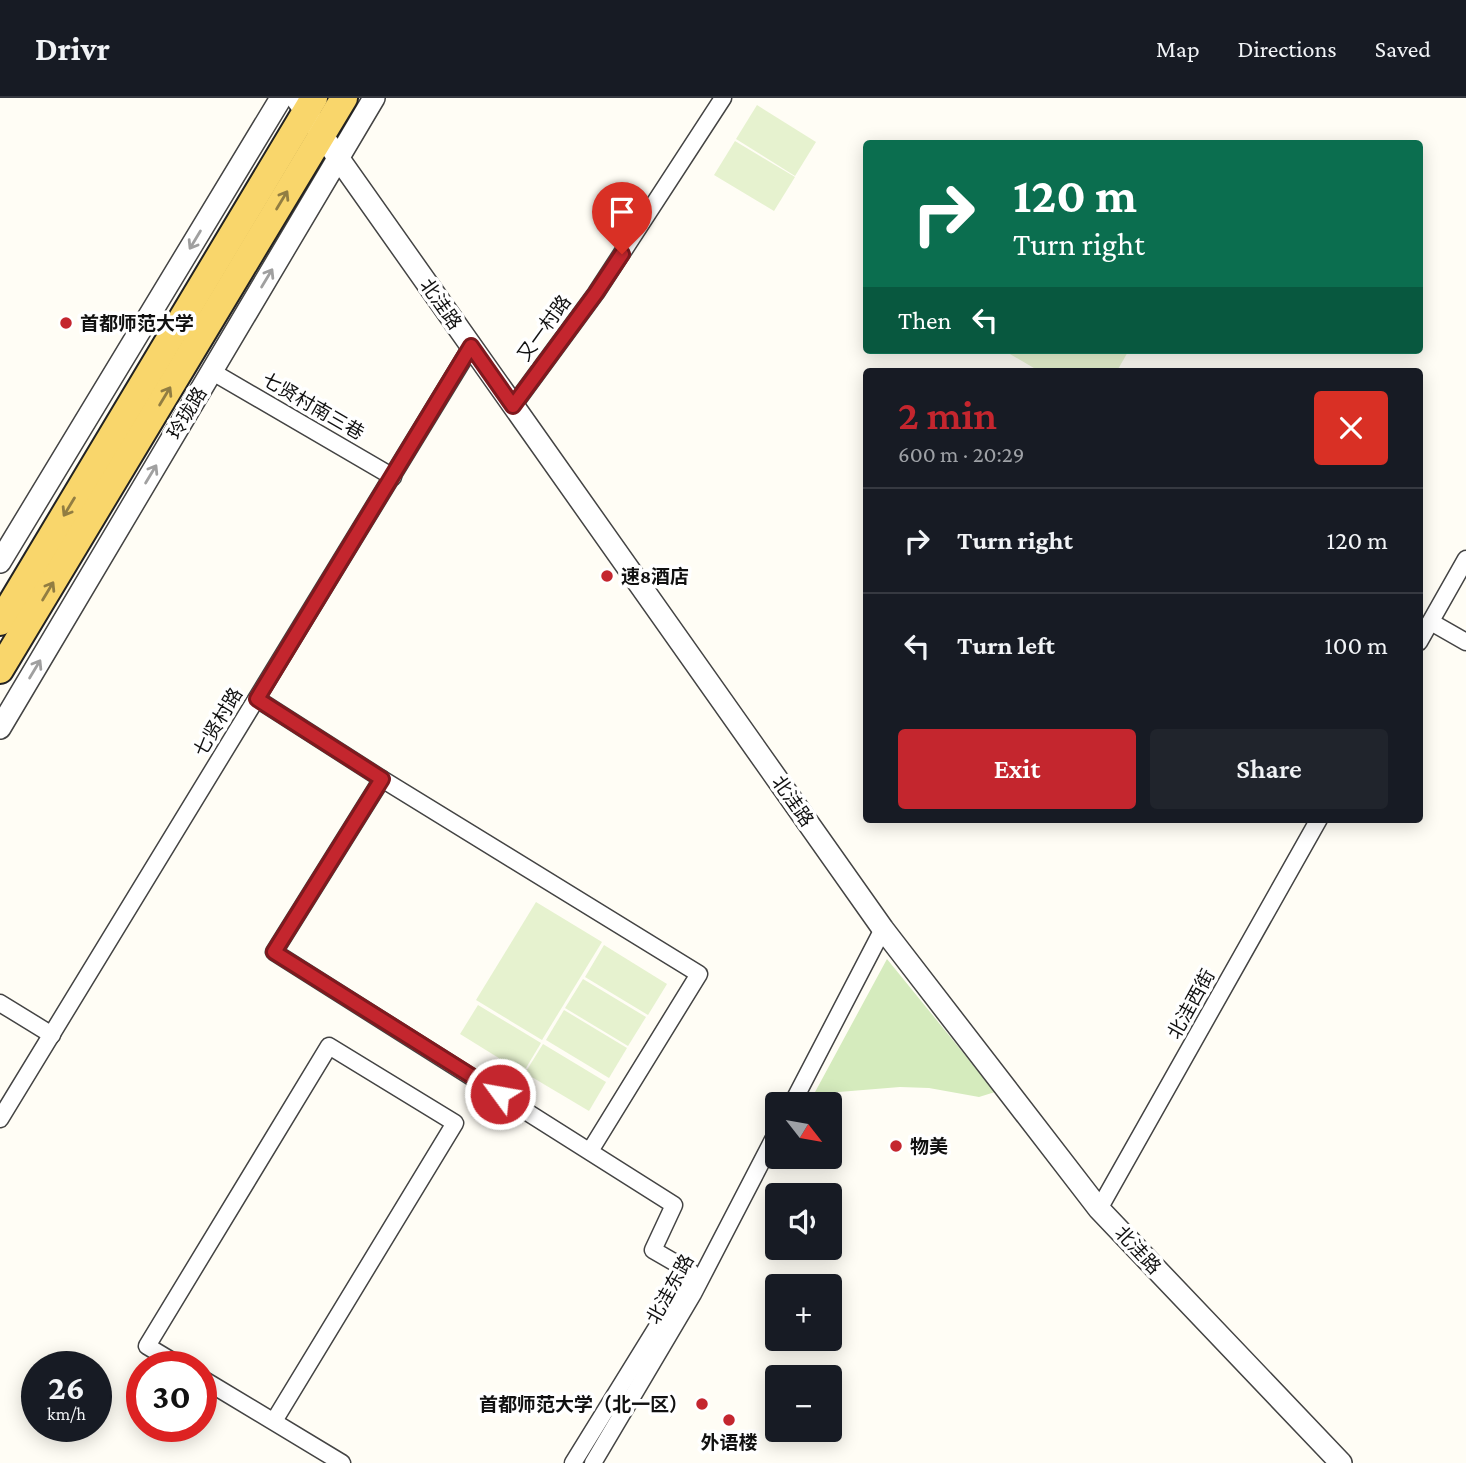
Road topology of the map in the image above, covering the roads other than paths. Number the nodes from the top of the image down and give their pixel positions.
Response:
1 (281, 98) edge
2 (344, 98) edge
3 (374, 98) edge
4 (723, 98) edge
5 (305, 103) edge
6 (322, 135) junction
7 (338, 158) junction
8 (471, 346) junction
9 (211, 371) junction
10 (513, 406) junction
11 (393, 477) junction
12 (1466, 559) edge
13 (0, 562) edge
14 (0, 622) edge
15 (1431, 622) junction
16 (1423, 635) edge
17 (1466, 642) edge
18 (0, 670) edge
19 (257, 699) junction
20 (0, 728) edge
21 (382, 779) junction
22 (1317, 823) edge
23 (883, 929) junction
24 (0, 1003) edge
25 (52, 1035) junction
26 (798, 1092) edge
27 (0, 1119) edge
28 (590, 1151) junction
29 (765, 1155) edge
30 (1099, 1209) junction
31 (155, 1351) edge
32 (217, 1387) edge
33 (274, 1421) junction
34 (342, 1463) edge
35 (573, 1463) edge
36 (593, 1463) edge
37 (1341, 1463) edge

1 -> 13 street
2 - 6 main road, 玲珑路
3 - 7 street, 玲珑路
4 - 10 street, 又一村路
5 - 6 street, 北洼路
5 -> 14 main road
6 - 7 street, 北洼路
18 -> 6 main road, 玲珑路
7 - 8 street, 北洼路
9 -> 7 street, 玲珑路
8 - 10 street, 北洼路
8 - 11 street, 七贤村路
9 - 11 street, 七贤村南三巷
20 -> 9 street, 玲珑路
10 - 23 street, 北洼路
11 - 19 street, 七贤村路
12 - 15 street
15 - 16 street
15 - 17 street
19 - 21 street
19 - 25 street, 七贤村路
21 - 28 street
21 - 28 street
22 - 30 street, 北洼西街
23 - 26 street
23 - 30 street, 北洼路
24 - 25 street
25 - 27 street, 七贤村路
28 - 35 street
29 - 36 street, 北洼东路
30 - 37 street, 北洼路
31 - 33 street
32 - 33 street
33 - 34 street

